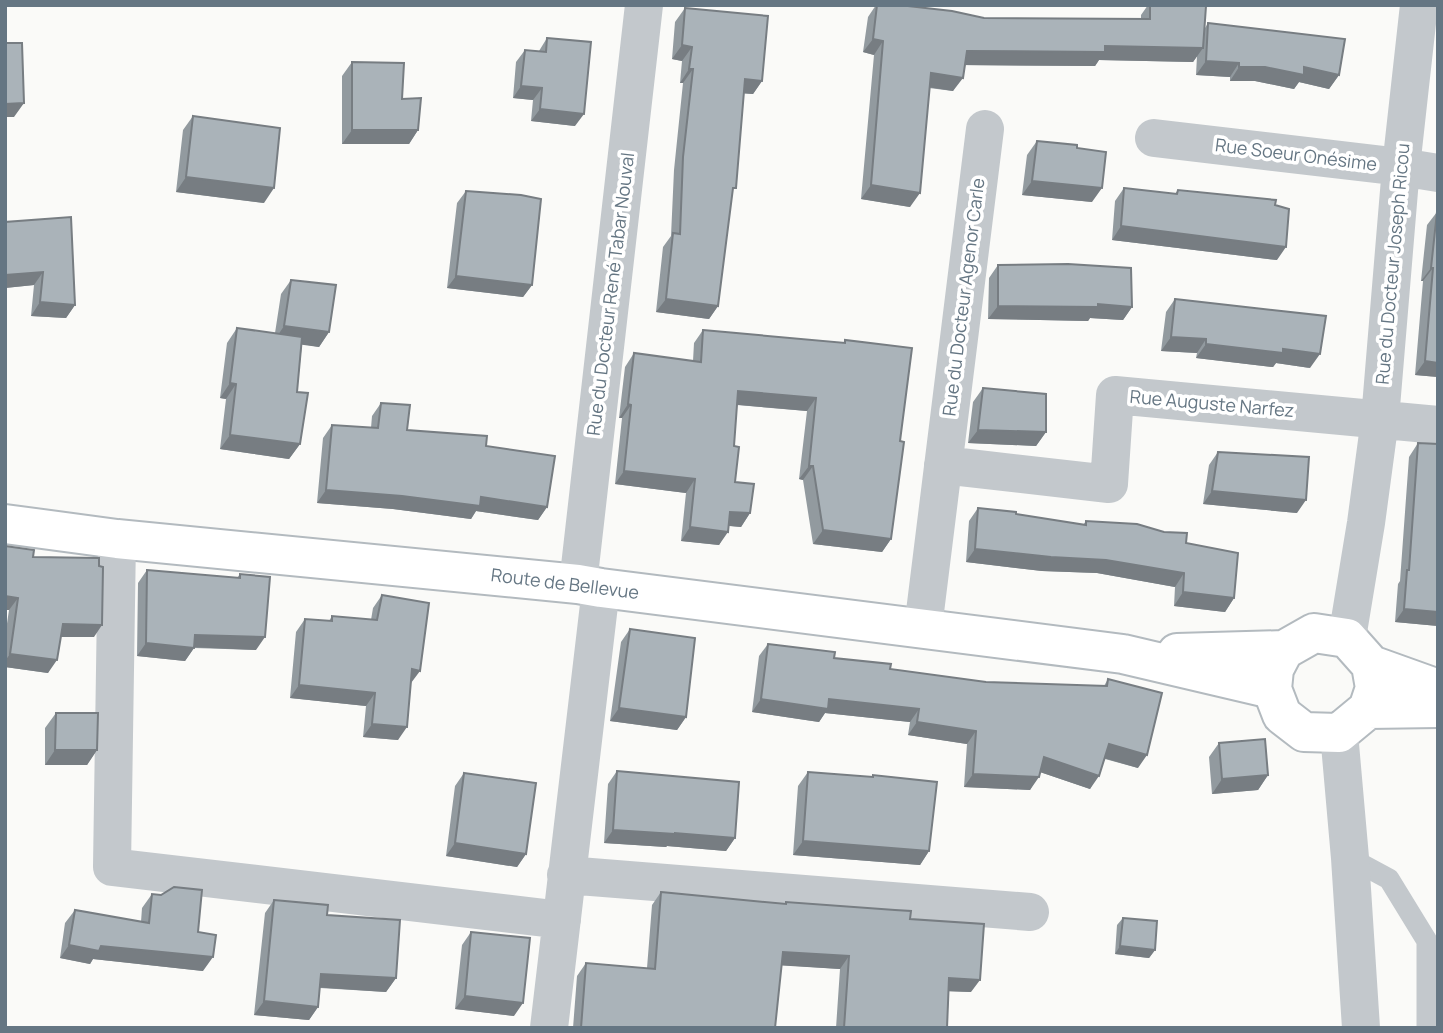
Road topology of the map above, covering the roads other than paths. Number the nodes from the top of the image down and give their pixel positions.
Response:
1 (644, 5) edge
2 (1419, 5) edge
3 (985, 129) dead end
4 (1154, 138) dead end
5 (1401, 167) junction
6 (1438, 173) edge
7 (1380, 419) junction
8 (1438, 425) edge
9 (943, 465) junction
10 (5, 524) edge
11 (117, 539) junction
12 (589, 586) junction
13 (923, 628) junction
14 (1329, 647) junction
15 (1123, 654) junction
16 (1272, 689) junction
17 (1438, 689) edge
18 (1438, 708) edge
19 (1368, 709) junction
20 (1321, 732) junction
21 (1350, 858) junction
22 (566, 874) junction
23 (1031, 912) dead end
24 (562, 920) junction
25 (1432, 942) edge
26 (1431, 1015) edge
27 (549, 1028) edge
28 (1361, 1028) edge

1 - 12 street, Rue du Docteur René Tabar Nouval
2 - 5 street, Rue du Docteur Joseph Ricou
3 - 9 street, Rue du Docteur Agenor Carle
4 - 5 street, Rue Soeur Onésime
5 - 6 street, Rue Soeur Onésime
5 - 7 street, Rue du Docteur Joseph Ricou
7 - 8 street, Rue Auguste Narfez
7 - 9 street, Rue Auguste Narfez
7 - 14 street, Rue du Docteur Joseph Ricou
9 - 13 street, Rue du Docteur Agenor Carle
10 - 11 main road, Route de Bellevue
11 - 12 main road, Route de Bellevue
11 - 24 street
12 - 13 main road, Route de Bellevue
12 - 22 street, Rue du Docteur René Tabar Nouval
13 - 15 main road, Route de Bellevue
14 - 15 main road, Route de Bellevue
14 - 16 main road
14 - 17 main road, Route de Bellevue
14 - 19 main road
15 - 16 main road, Route de Bellevue
16 - 20 main road
18 - 19 main road
19 - 20 main road
20 - 21 street
21 - 25 lane
21 - 28 street
22 - 23 street
22 - 24 street, Rue du Docteur René Tabar Nouval
24 - 27 street, Rue du Docteur René Tabar Nouval
25 - 26 lane

